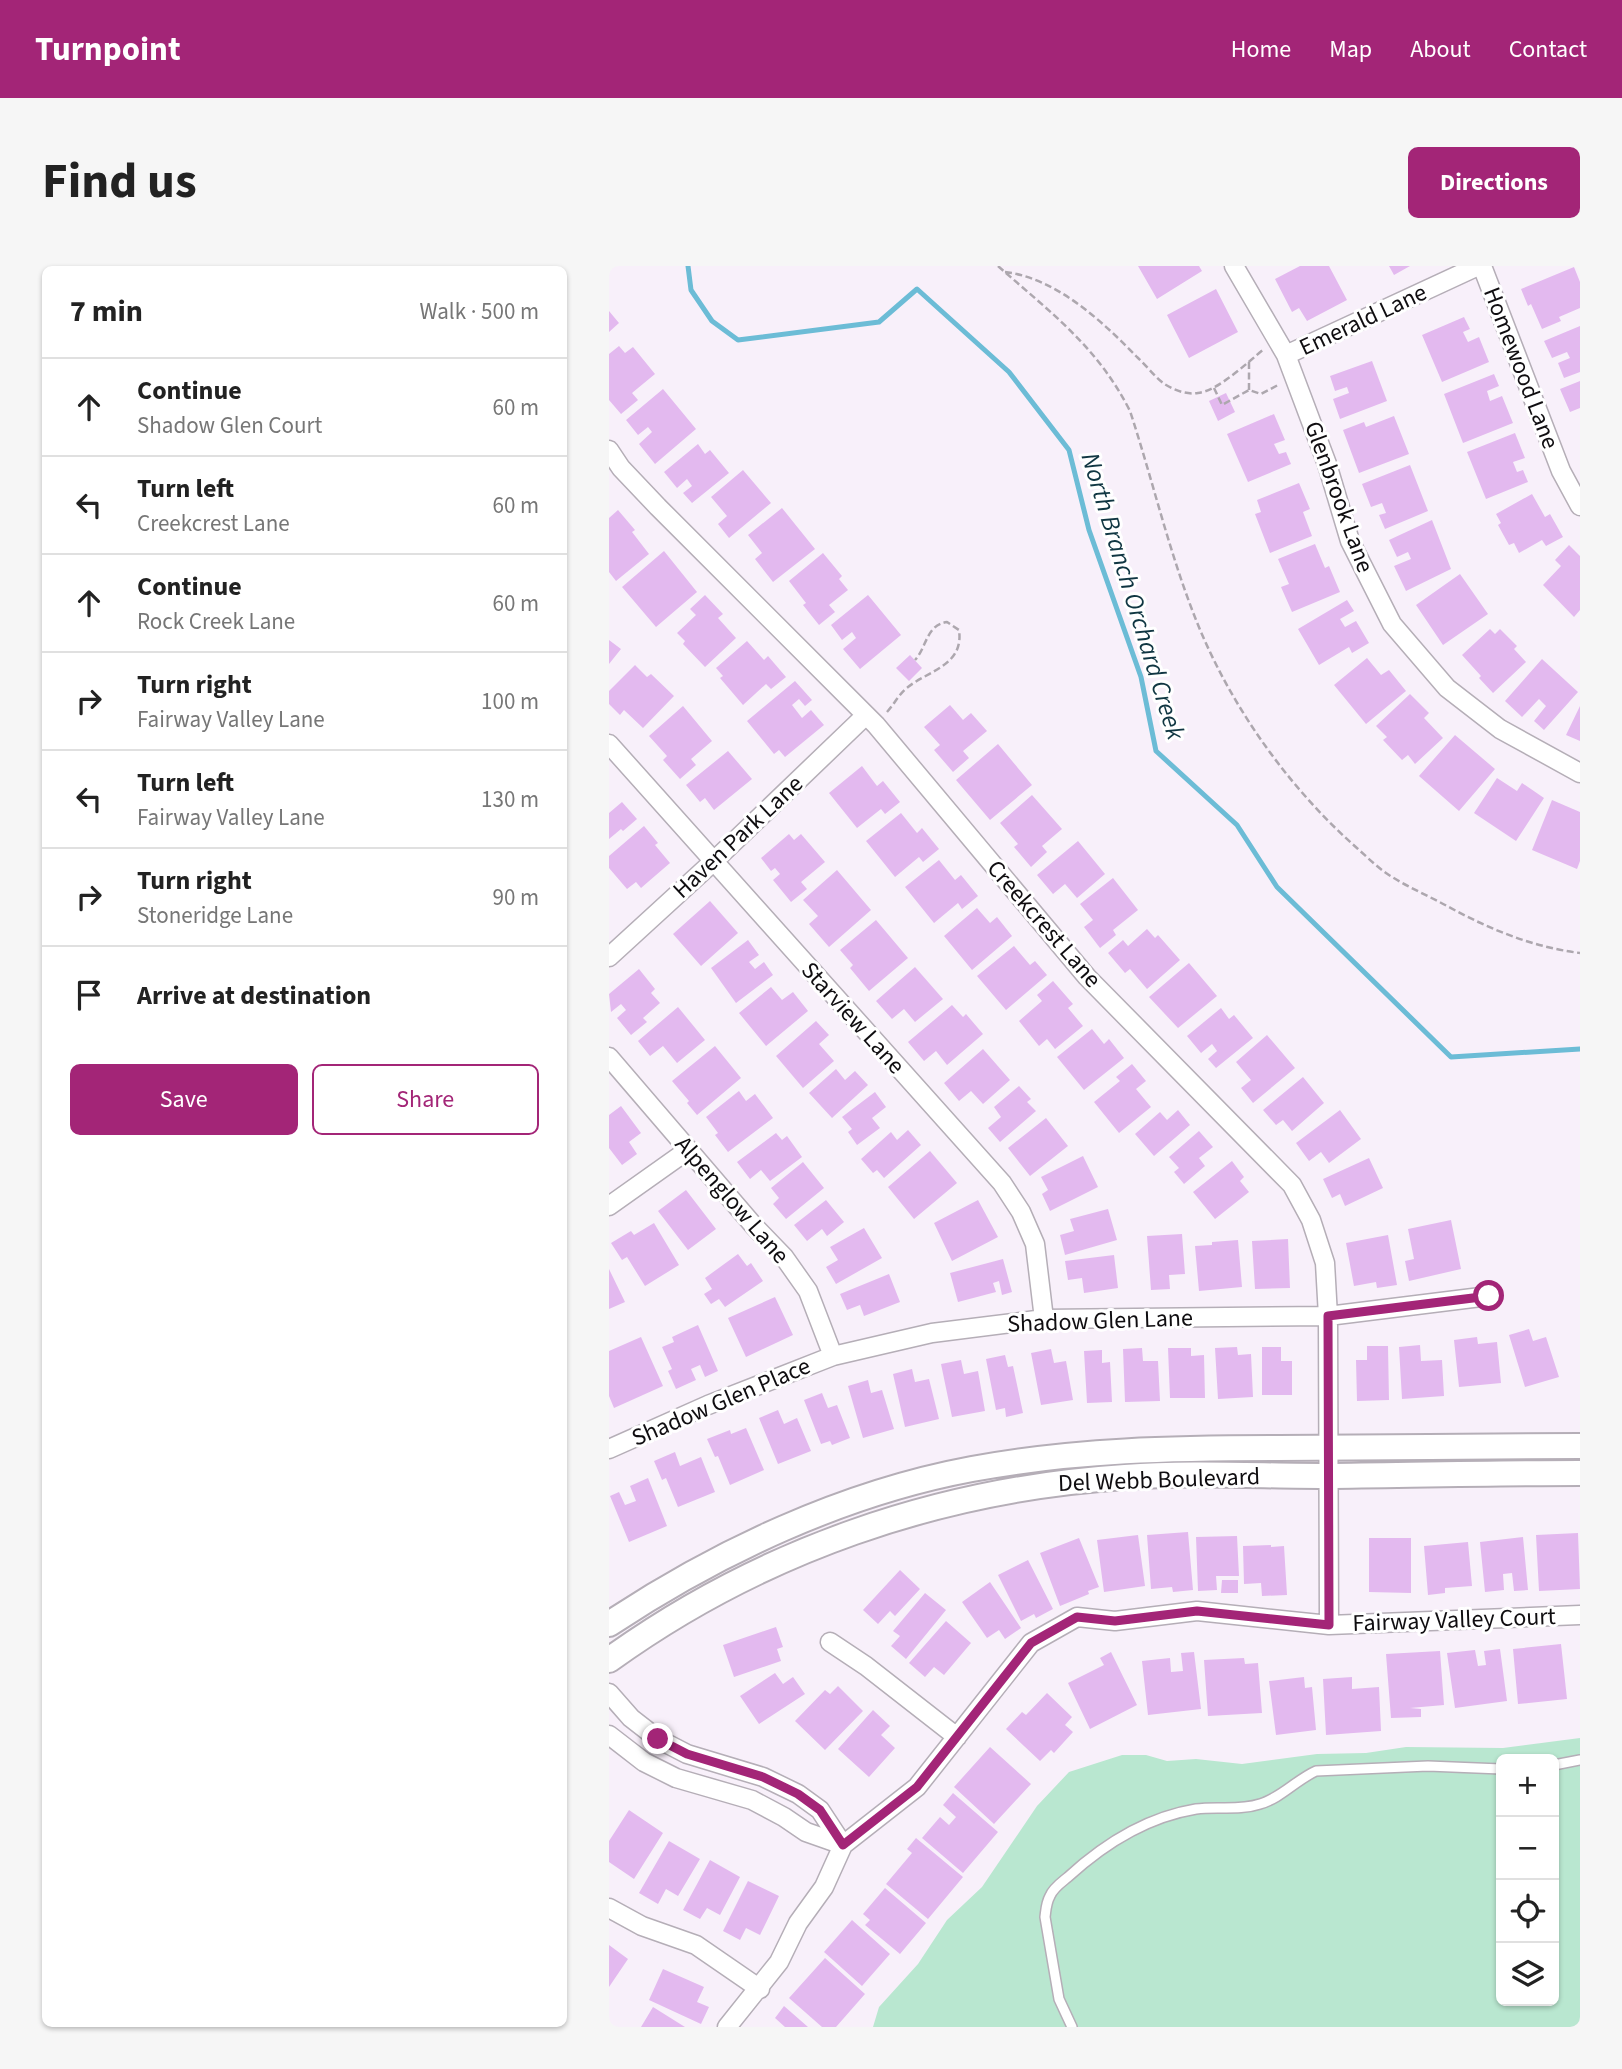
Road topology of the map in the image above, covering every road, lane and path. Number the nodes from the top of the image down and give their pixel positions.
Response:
1 (998, 266) edge
2 (1234, 266) edge
3 (1480, 266) edge
4 (1005, 272) junction
5 (1282, 347) junction
6 (1249, 361) junction
7 (1295, 376) junction
8 (1214, 388) junction
9 (1249, 390) junction
10 (609, 450) edge
11 (1580, 506) edge
12 (915, 660) dead end
13 (871, 720) junction
14 (609, 744) edge
15 (1580, 772) edge
16 (715, 860) junction
17 (1580, 953) edge
18 (609, 957) edge
19 (609, 1057) edge
20 (688, 1150) junction
21 (609, 1206) edge
22 (1489, 1296) dead end
23 (1328, 1316) junction
24 (1044, 1319) junction
25 (833, 1356) junction
26 (1580, 1446) edge
27 (609, 1449) edge
28 (1327, 1462) junction
29 (1580, 1473) edge
30 (1580, 1615) edge
31 (609, 1623) edge
32 (1329, 1625) junction
33 (830, 1642) dead end
34 (609, 1660) edge
35 (609, 1693) edge
36 (609, 1735) edge
37 (957, 1737) junction
38 (1580, 1760) edge
39 (1559, 1764) edge
40 (1496, 1769) edge
41 (843, 1845) junction
42 (609, 1908) edge
43 (760, 1989) junction
44 (727, 2027) edge
45 (1072, 2027) edge

1 - 4 path
2 - 5 street, Glenbrook Lane
3 - 5 street, Emerald Lane
3 - 11 street, Homewood Lane
4 - 8 path
4 - 17 path
5 - 6 path
5 - 7 street, Glenbrook Lane
6 - 8 path
6 - 9 path
7 - 9 path
7 - 15 street, Glenbrook Lane
8 - 9 path
10 - 13 street, Creekcrest Lane
12 - 13 path
13 - 16 street, Haven Park Lane
13 - 23 street, Creekcrest Lane
14 - 16 street, Starview Lane
16 - 18 street, Haven Park Lane
16 - 24 street, Starview Lane
19 - 20 street, Alpenglow Lane
20 - 21 street
20 - 25 street, Alpenglow Lane
22 - 23 street, Shadow Glen Lane
23 - 24 street, Shadow Glen Lane
23 - 28 street, Creekcrest Lane
24 - 25 street, Shadow Glen Lane
25 - 27 street, Shadow Glen Place
26 - 28 street, Del Webb Boulevard
28 - 29 street, Del Webb Boulevard
28 - 31 street, Del Webb Boulevard
28 - 32 street, Creekcrest Lane
28 - 34 street, Del Webb Boulevard
30 - 32 street, Fairway Valley Court
32 - 37 street, Fairway Valley Court
33 - 37 street
35 - 41 street
36 - 41 street
37 - 41 street, Fairway Valley Court
38 - 39 lane
40 - 45 lane
41 - 43 street
42 - 43 street
43 - 44 street

